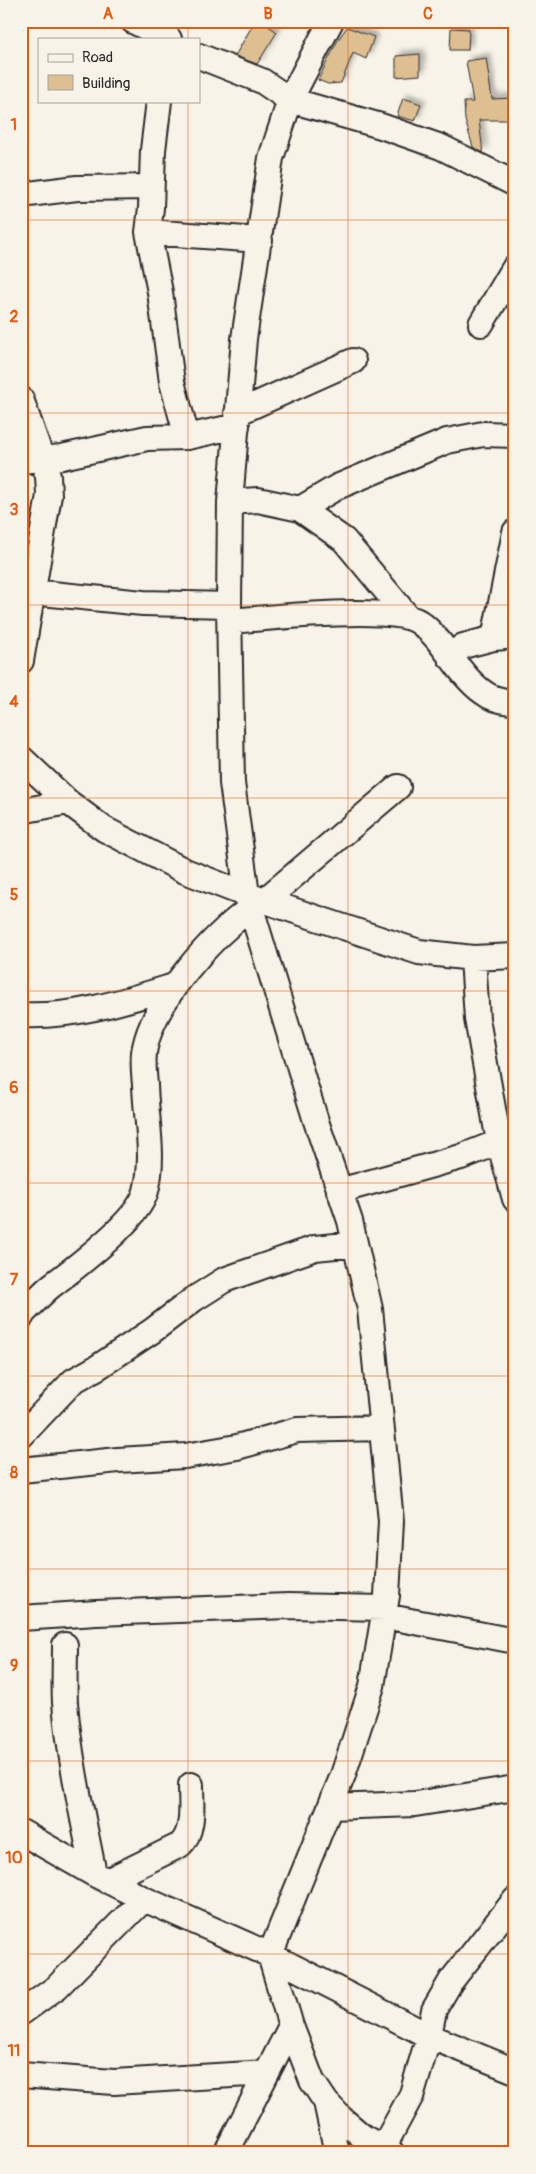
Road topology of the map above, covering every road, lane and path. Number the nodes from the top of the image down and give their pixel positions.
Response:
1 (123, 21) edge
2 (133, 21) edge
3 (331, 21) edge
4 (132, 38) edge
5 (167, 38) edge
6 (200, 56) edge
7 (290, 100) junction
8 (159, 102) edge
9 (515, 184) edge
10 (151, 188) junction
11 (21, 196) edge
12 (148, 232) junction
13 (260, 240) junction
14 (515, 266) edge
15 (481, 324) dead end
16 (353, 361) dead end
17 (21, 399) edge
18 (237, 419) junction
19 (515, 434) edge
20 (187, 436) junction
21 (515, 443) edge
22 (31, 460) edge
23 (230, 502) junction
24 (300, 509) junction
25 (515, 532) edge
26 (27, 592) edge
27 (230, 613) junction
28 (407, 616) junction
29 (504, 637) edge
30 (450, 657) junction
31 (21, 661) edge
32 (515, 703) edge
33 (21, 758) edge
34 (398, 787) dead end
35 (68, 802) junction
36 (21, 811) edge
37 (255, 901) junction
38 (515, 956) edge
39 (473, 958) junction
40 (174, 986) junction
41 (21, 1015) edge
42 (507, 1141) edge
43 (339, 1191) junction
44 (515, 1199) edge
45 (355, 1244) junction
46 (21, 1317) edge
47 (381, 1428) junction
48 (21, 1436) edge
49 (21, 1470) edge
50 (384, 1612) junction
51 (21, 1618) edge
52 (515, 1641) edge
53 (65, 1646) dead end
54 (190, 1785) dead end
55 (515, 1788) edge
56 (330, 1807) junction
57 (21, 1832) edge
58 (101, 1877) junction
59 (144, 1899) junction
60 (515, 1900) edge
61 (270, 1955) junction
62 (21, 2012) edge
63 (291, 2026) junction
64 (429, 2036) junction
65 (515, 2071) edge
66 (266, 2073) junction
67 (21, 2075) edge
68 (326, 2102) junction
69 (388, 2150) edge
70 (226, 2153) edge
71 (337, 2153) edge

1 - 4 street
2 - 5 street
3 - 7 street
6 - 7 street
7 - 9 street
7 - 13 street
8 - 10 street
10 - 11 street
10 - 12 street
12 - 13 street
12 - 20 street
13 - 18 street
14 - 15 street
16 - 18 street
17 - 22 street
18 - 20 street
18 - 23 street
19 - 21 street
19 - 24 street
20 - 22 street
22 - 26 street
23 - 24 street
23 - 27 street
24 - 28 street
25 - 29 street
26 - 27 street
26 - 31 street
27 - 28 street
27 - 37 street
28 - 30 street
29 - 30 street
30 - 32 street
33 - 35 street
34 - 37 street
35 - 36 street
35 - 37 street
37 - 39 street
37 - 40 street
37 - 43 street
38 - 39 street
39 - 42 street
40 - 41 street
40 - 46 street
42 - 43 street
42 - 44 street
43 - 45 street
45 - 47 street
45 - 48 street
47 - 49 street
47 - 50 street
50 - 51 street
50 - 52 street
50 - 56 street
53 - 58 street
54 - 58 street
55 - 56 street
56 - 61 street
57 - 58 street
58 - 59 street
59 - 61 street
59 - 62 street
60 - 64 street
61 - 63 street
61 - 64 street
63 - 66 street
63 - 68 street
64 - 65 street
64 - 69 street
66 - 67 street
66 - 70 street
68 - 69 street
68 - 71 street

